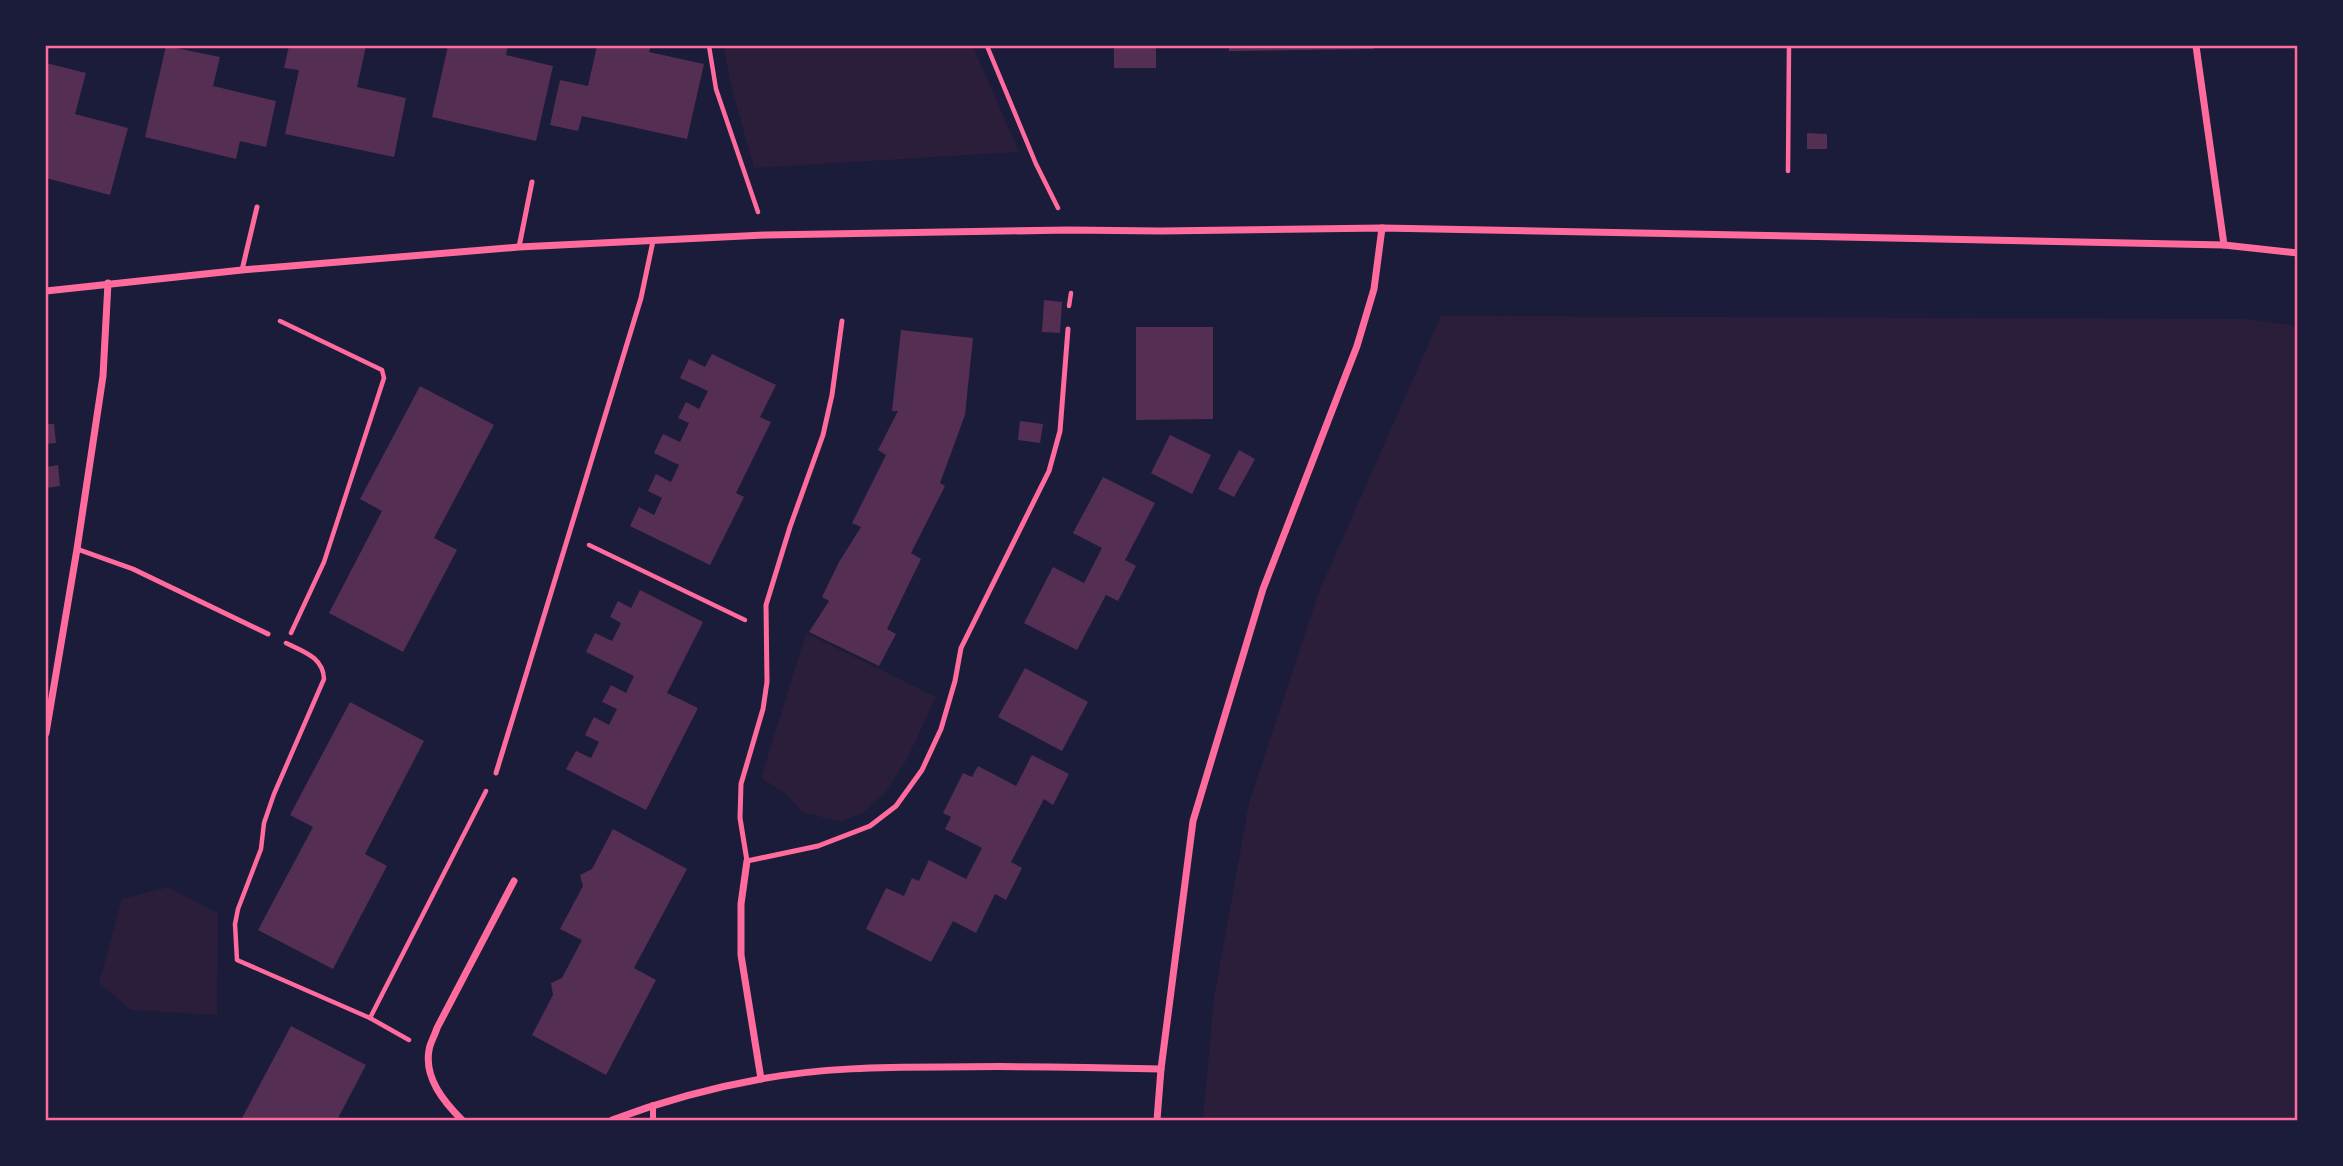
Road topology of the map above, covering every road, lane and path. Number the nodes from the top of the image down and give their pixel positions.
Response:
1 (709, 46) edge
2 (987, 46) edge
3 (1789, 46) edge
4 (2196, 46) edge
5 (1788, 171) dead end
6 (532, 182) dead end
7 (257, 207) dead end
8 (1382, 228) junction
9 (1069, 230) junction
10 (766, 235) junction
11 (653, 241) junction
12 (2224, 245) junction
13 (519, 247) junction
14 (2298, 253) edge
15 (242, 270) junction
16 (108, 283) junction
17 (46, 291) edge
18 (280, 321) dead end
19 (842, 321) dead end
20 (1068, 329) dead end
21 (569, 535) junction
22 (77, 549) junction
23 (766, 631) junction
24 (268, 634) joint
25 (286, 643) junction
26 (46, 733) edge
27 (495, 773) joint
28 (747, 861) junction
29 (514, 881) dead end
30 (370, 1018) junction
31 (429, 1050) junction
32 (1161, 1069) junction
33 (761, 1079) junction
34 (653, 1105) junction
35 (463, 1121) edge
36 (612, 1121) edge
37 (653, 1121) edge
38 (1157, 1121) edge

1 - 10 path
2 - 9 path
3 - 5 path
4 - 12 street
6 - 13 lane
7 - 15 lane
8 - 9 street
8 - 12 street
8 - 32 street
9 - 10 street
10 - 11 street
11 - 13 street
11 - 21 lane
12 - 14 street
13 - 15 street
15 - 16 street
16 - 17 street
16 - 22 street
18 - 25 path
19 - 23 lane
20 - 28 lane
21 - 23 path
21 - 27 lane
22 - 24 lane
22 - 26 street
23 - 28 lane
24 - 25 path
25 - 30 path
27 - 30 path
28 - 33 street
29 - 31 street
30 - 31 path
31 - 35 street
32 - 33 street
32 - 38 street
33 - 34 street
34 - 36 street
34 - 37 street

